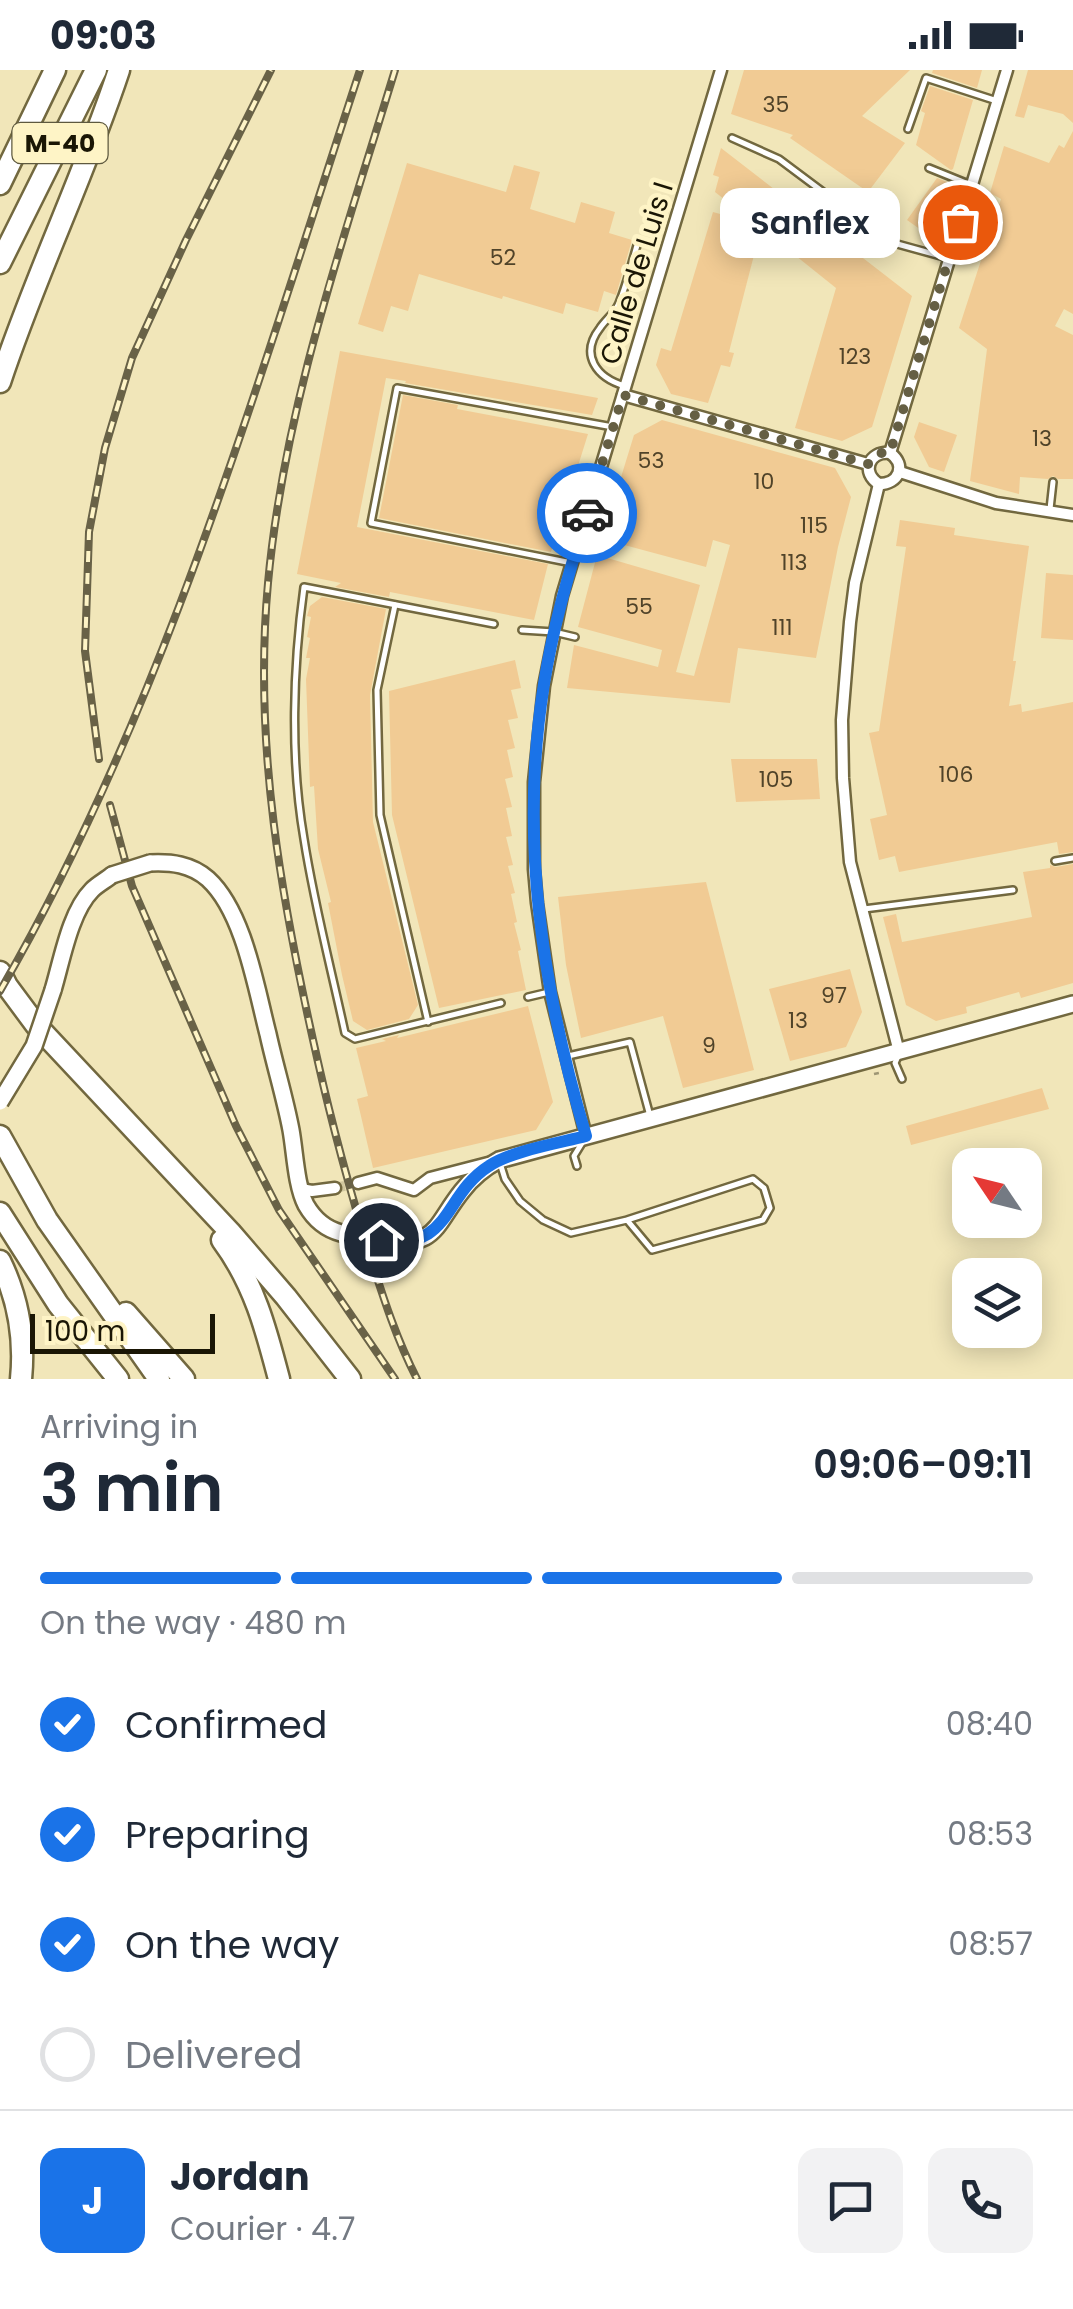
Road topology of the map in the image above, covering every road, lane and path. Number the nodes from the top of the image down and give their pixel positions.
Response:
1 (55, 70) edge
2 (96, 70) edge
3 (119, 70) edge
4 (721, 70) edge
5 (1007, 70) edge
6 (997, 101) junction
7 (908, 130) dead end
8 (732, 138) dead end
9 (929, 168) dead end
10 (0, 184) edge
11 (972, 186) junction
12 (638, 242) dead end
13 (948, 258) junction
14 (0, 262) edge
15 (0, 382) edge
16 (624, 390) junction
17 (613, 427) junction
18 (890, 453) junction
19 (868, 464) junction
20 (900, 472) junction
21 (1052, 482) dead end
22 (879, 484) junction
23 (1050, 512) junction
24 (1073, 515) edge
25 (578, 541) junction
26 (599, 547) dead end
27 (572, 563) junction
28 (395, 605) junction
29 (494, 624) dead end
30 (522, 630) dead end
31 (554, 632) junction
32 (575, 637) dead end
33 (1073, 858) edge
34 (1054, 861) dead end
35 (1013, 890) dead end
36 (861, 909) junction
37 (0, 972) edge
38 (550, 992) junction
39 (528, 997) dead end
40 (501, 1004) dead end
41 (1073, 1004) edge
42 (428, 1022) junction
43 (899, 1052) junction
44 (565, 1056) junction
45 (871, 1069) dead end
46 (882, 1072) dead end
47 (874, 1074) junction
48 (902, 1079) dead end
49 (878, 1082) dead end
50 (0, 1102) edge
51 (651, 1118) junction
52 (0, 1136) edge
53 (586, 1136) junction
54 (498, 1160) junction
55 (577, 1166) dead end
56 (171, 1170) junction
57 (358, 1183) tunnel mouth
58 (335, 1188) tunnel mouth
59 (301, 1189) junction
60 (0, 1213) edge
61 (47, 1220) junction
62 (626, 1220) junction
63 (342, 1232) tunnel mouth
64 (381, 1240) tunnel mouth
65 (0, 1261) edge
66 (21, 1379) edge
67 (118, 1379) edge
68 (159, 1379) edge
69 (184, 1379) edge
70 (280, 1379) edge
71 (350, 1379) edge

1 - 10 highway, M-40
2 - 14 highway, M-40
3 - 15 highway
4 - 16 street, Calle de Luis I
5 - 6 street
6 - 7 lane
6 - 11 street
8 - 13 lane
9 - 11 lane
11 - 13 street
12 - 16 lane
13 - 18 street
16 - 17 street, Calle de Luis I
16 - 19 street
17 - 25 street, Calle de Luis I
17 - 27 lane
18 - 19 street
18 - 20 street
19 - 22 street
20 - 22 street
20 - 23 street
21 - 23 lane
22 - 36 street
23 - 24 street
25 - 26 lane
25 - 27 street, Calle de Luis I
27 - 31 street, Calle de Luis I
28 - 29 lane
28 - 42 lane
28 - 42 lane
30 - 31 lane
31 - 32 lane
31 - 38 street, Calle de Luis I
33 - 34 lane
35 - 36 lane
36 - 43 street
37 - 56 highway
38 - 39 lane
38 - 44 street, Calle de Luis I
40 - 42 lane
41 - 43 street
43 - 48 lane
43 - 51 street
44 - 51 lane
44 - 53 street, Calle de Luis I
45 - 47 path
46 - 47 path
47 - 49 path
50 - 59 street, bridge
51 - 53 street
52 - 61 highway
53 - 54 street
53 - 55 lane
54 - 57 street
54 - 62 lane
54 - 64 street
56 - 70 highway
56 - 71 highway
58 - 59 street
59 - 63 street
60 - 67 highway
61 - 68 highway
61 - 69 highway
62 - 62 lane
65 - 66 highway

